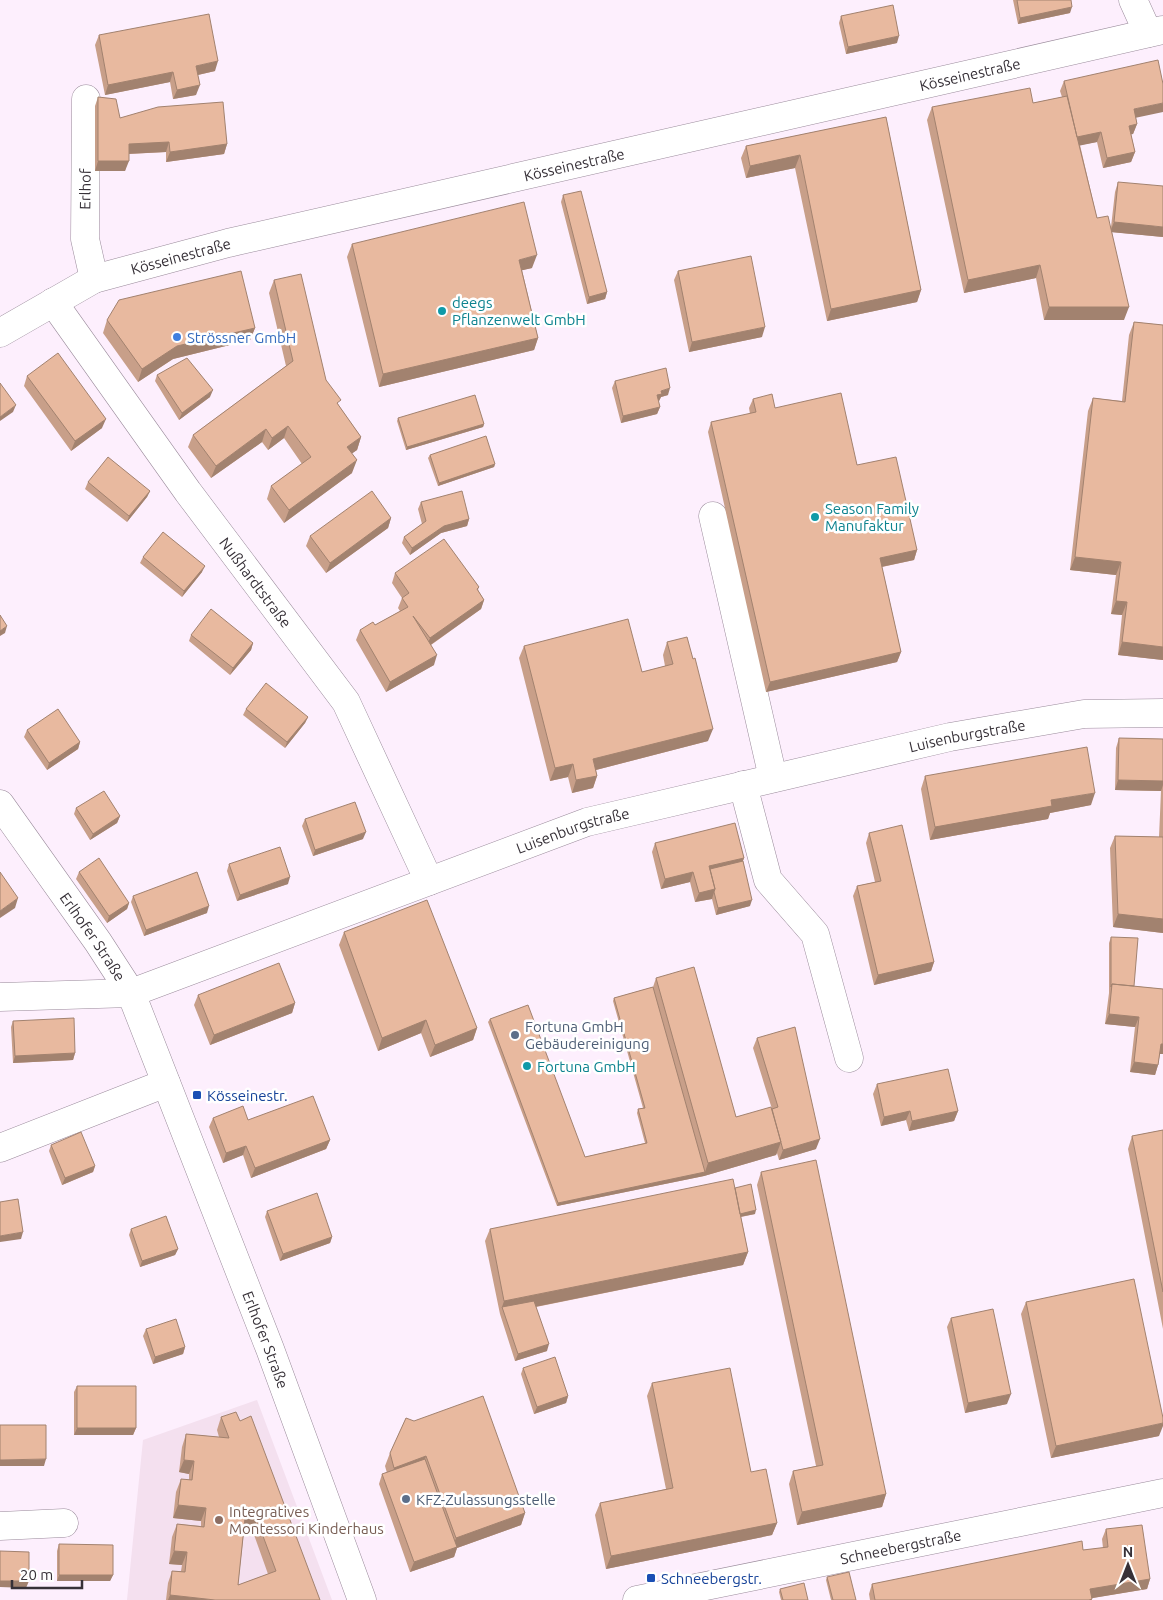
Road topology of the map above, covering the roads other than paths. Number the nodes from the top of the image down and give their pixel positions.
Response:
1 (1133, 0) edge
2 (1155, 32) edge
3 (86, 99) dead end
4 (94, 278) junction
5 (53, 302) junction
6 (0, 333) edge
7 (714, 516) dead end
8 (1163, 713) edge
9 (773, 778) junction
10 (743, 785) junction
11 (0, 804) edge
12 (430, 880) junction
13 (131, 993) junction
14 (0, 997) edge
15 (848, 1058) dead end
16 (166, 1083) junction
17 (0, 1148) edge
18 (1163, 1493) edge
19 (64, 1523) dead end
20 (0, 1526) edge
21 (362, 1600) edge
22 (637, 1600) edge

1 - 2 street
2 - 4 street, Kösseinestraße
3 - 4 street, Erlhof
4 - 5 street, Kösseinestraße
5 - 6 street, Kösseinestraße
5 - 12 street, Nußhardtstraße
7 - 9 street
8 - 9 street, Luisenburgstraße
9 - 10 street, Luisenburgstraße
10 - 12 street, Luisenburgstraße
10 - 15 street
11 - 13 street, Erlhofer Straße
12 - 13 street, Luisenburgstraße
13 - 14 street, Luisenburgstraße
13 - 16 street, Erlhofer Straße
16 - 17 street
16 - 21 street, Erlhofer Straße
18 - 22 street, Schneebergstraße
19 - 20 street

